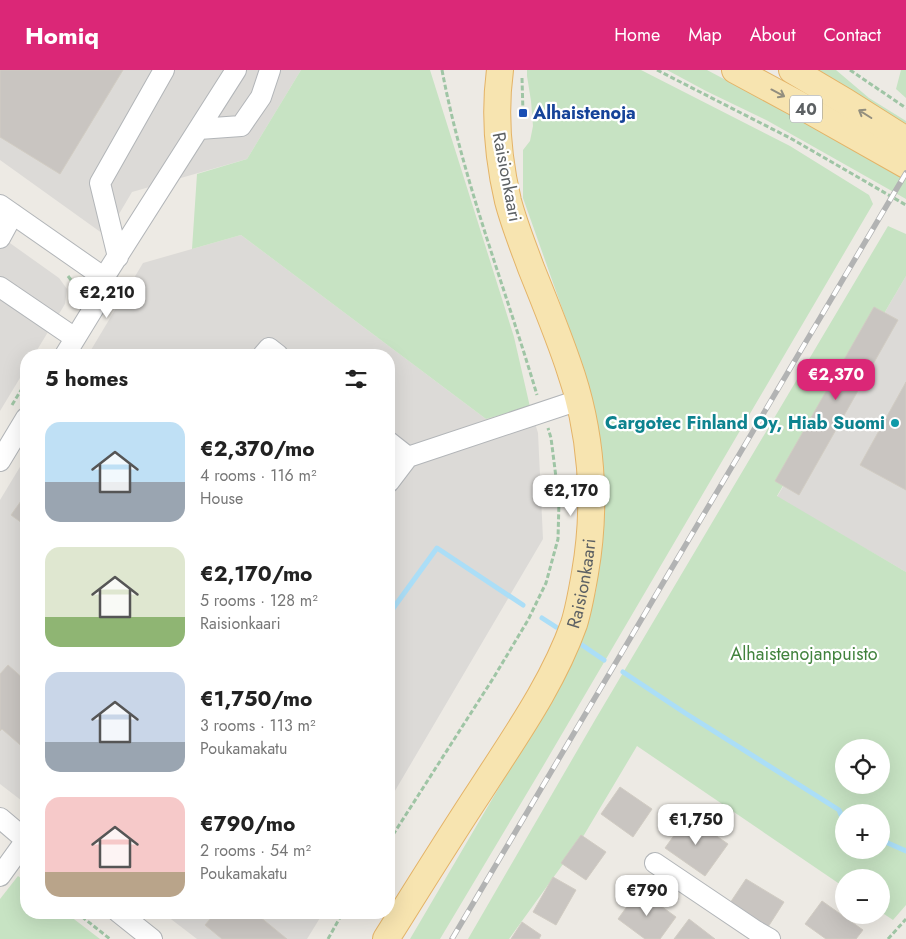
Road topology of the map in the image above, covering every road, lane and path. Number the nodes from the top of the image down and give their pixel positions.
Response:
1 (164, 70) edge
2 (236, 70) edge
3 (270, 70) edge
4 (442, 70) edge
5 (500, 70) edge
6 (522, 70) edge
7 (657, 70) edge
8 (735, 70) edge
9 (792, 70) edge
10 (850, 70) edge
11 (906, 108) edge
12 (523, 113) dead end
13 (199, 129) junction
14 (906, 140) edge
15 (906, 164) edge
16 (906, 205) edge
17 (7, 209) edge
18 (0, 238) edge
19 (118, 257) junction
20 (97, 279) junction
21 (0, 287) edge
22 (75, 338) junction
23 (69, 349) edge
24 (579, 400) junction
25 (542, 412) junction
26 (20, 424) edge
27 (5, 440) edge
28 (395, 447) edge
29 (408, 458) junction
30 (0, 461) edge
31 (395, 474) edge
32 (0, 818) edge
33 (395, 832) edge
34 (20, 835) edge
35 (20, 848) edge
36 (656, 863) dead end
37 (0, 876) edge
38 (85, 919) edge
39 (127, 919) edge
40 (339, 919) edge
41 (906, 919) edge
42 (110, 939) edge
43 (152, 939) edge
44 (328, 939) edge
45 (386, 939) edge
46 (770, 939) edge
47 (888, 939) edge

1 - 19 street
2 - 13 street
3 - 13 street
4 - 25 path
5 - 24 main road, Raisionkaari
6 - 12 path
7 - 16 path
8 -> 15 main road, 40
14 -> 9 main road, 40
10 - 11 path
13 - 19 street
17 - 18 street
17 - 20 street
19 - 20 street
20 - 22 street
21 - 22 street
22 - 23 street
24 - 25 street
24 - 45 main road, Raisionkaari
25 - 29 street
25 - 33 path
26 - 27 street
27 - 30 street
28 - 29 street
29 - 31 street
32 - 34 street
35 - 37 street
36 - 46 street
38 - 42 path
39 - 43 street
40 - 44 path
41 - 47 path

